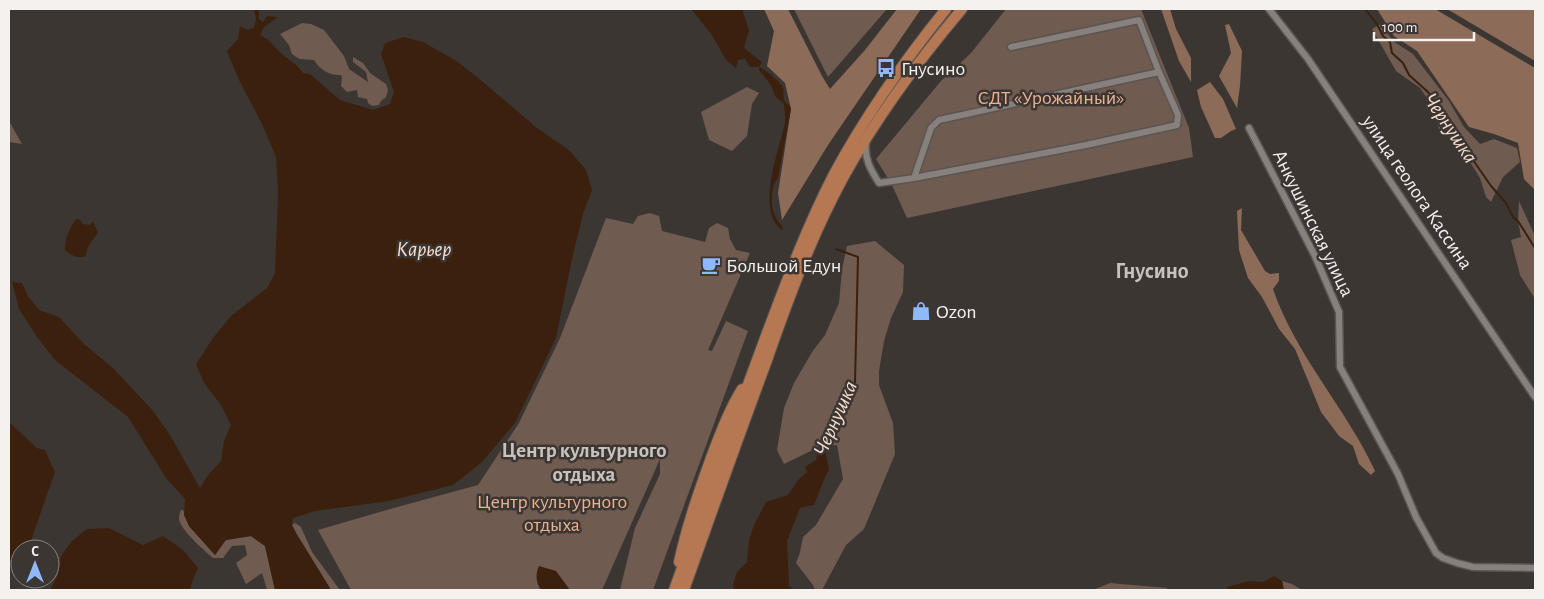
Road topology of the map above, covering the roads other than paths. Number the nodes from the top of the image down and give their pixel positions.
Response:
1 (946, 9) edge
2 (962, 9) edge
3 (1269, 9) edge
4 (1011, 47) dead end
5 (1159, 72) junction
6 (1249, 128) dead end
7 (866, 139) junction
8 (914, 178) junction
9 (1535, 397) edge
10 (1535, 568) edge
11 (674, 590) edge
12 (684, 590) edge

1 - 11 highway
2 - 7 highway
3 - 9 street, улица геолога Кассина
4 - 5 street
5 - 8 street
5 - 8 street
6 - 10 street, Анкушинская улица
7 - 8 street
7 - 12 highway

